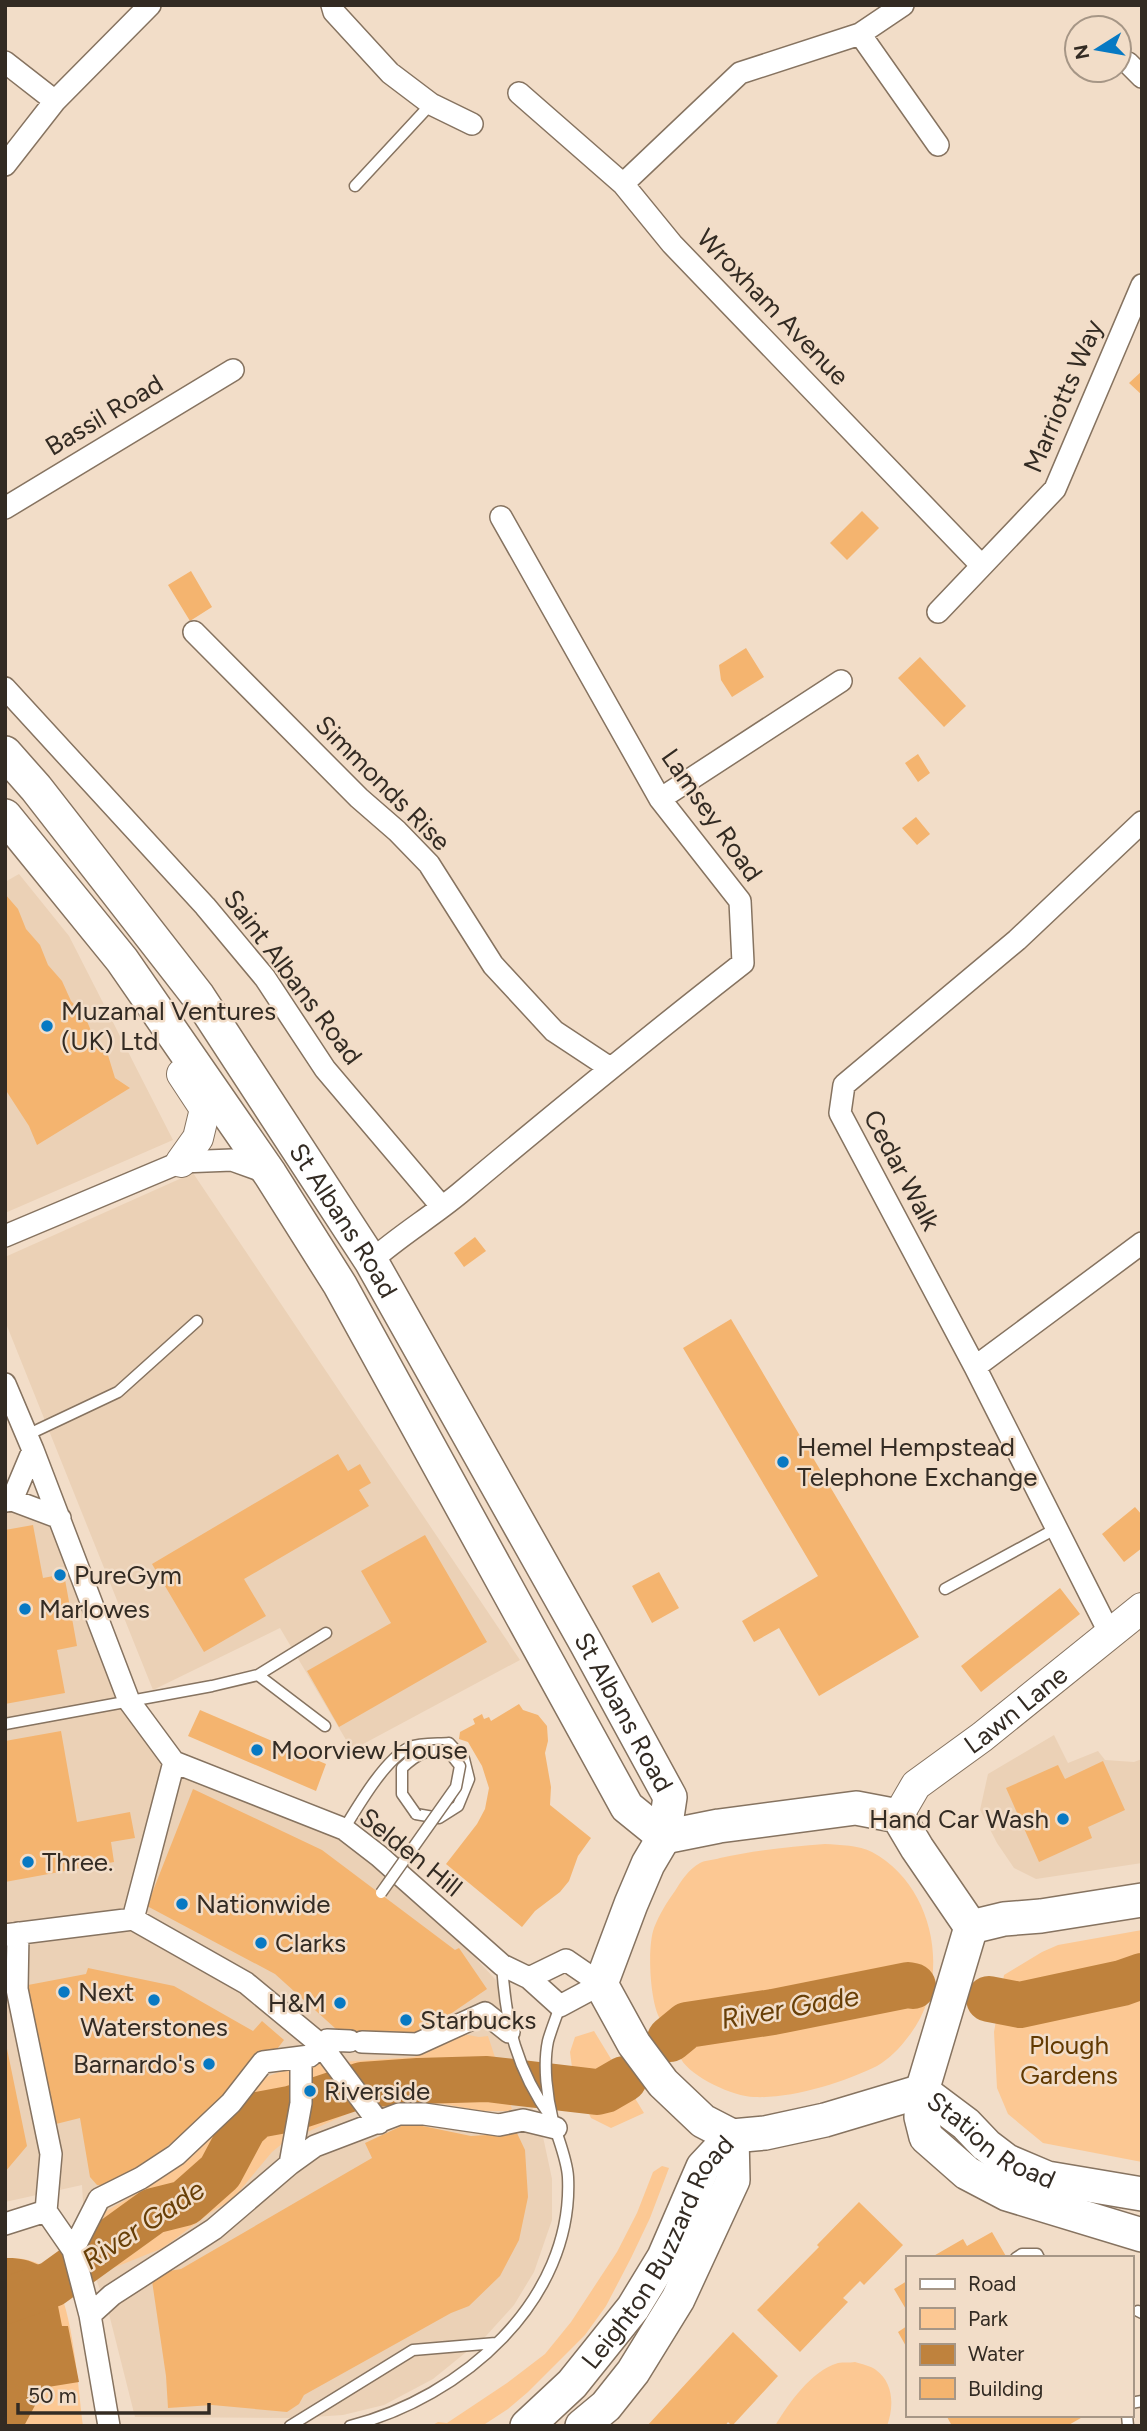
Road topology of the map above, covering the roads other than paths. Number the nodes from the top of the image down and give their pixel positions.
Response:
1 (150, 5) edge
2 (332, 5) edge
3 (903, 5) edge
4 (860, 34) junction
5 (5, 62) edge
6 (519, 93) dead end
7 (55, 101) junction
8 (431, 104) junction
9 (472, 124) dead end
10 (938, 145) dead end
11 (5, 165) edge
12 (623, 184) junction
13 (355, 186) dead end
14 (1140, 293) edge
15 (233, 370) dead end
16 (5, 508) edge
17 (501, 517) dead end
18 (982, 565) junction
19 (938, 612) dead end
20 (194, 632) dead end
21 (841, 681) dead end
22 (5, 688) edge
23 (5, 753) edge
24 (660, 799) junction
25 (5, 816) edge
26 (1142, 822) edge
27 (136, 980) junction
28 (610, 1068) junction
29 (181, 1162) junction
30 (270, 1174) junction
31 (442, 1208) junction
32 (303, 1225) junction
33 (5, 1235) edge
34 (1142, 1242) edge
35 (371, 1262) junction
36 (197, 1321) dead end
37 (975, 1367) junction
38 (5, 1384) edge
39 (30, 1443) junction
40 (9, 1500) edge
41 (60, 1518) junction
42 (475, 1527) junction
43 (1057, 1528) junction
44 (945, 1589) dead end
45 (1142, 1608) edge
46 (1109, 1632) junction
47 (327, 1633) dead end
48 (258, 1675) junction
49 (130, 1701) junction
50 (5, 1724) edge
51 (325, 1726) dead end
52 (174, 1762) junction
53 (898, 1816) junction
54 (344, 1829) junction
55 (664, 1837) junction
56 (381, 1893) dead end
57 (1142, 1900) edge
58 (133, 1919) junction
59 (971, 1927) junction
60 (11, 1934) edge
61 (502, 1965) junction
62 (529, 1978) junction
63 (601, 1984) junction
64 (560, 2006) junction
65 (509, 2032) junction
66 (321, 2045) junction
67 (301, 2058) junction
68 (922, 2091) junction
69 (379, 2123) junction
70 (555, 2125) junction
71 (732, 2136) junction
72 (290, 2164) junction
73 (1142, 2194) edge
74 (47, 2211) junction
75 (5, 2224) edge
76 (1142, 2235) edge
77 (73, 2250) junction
78 (1019, 2256) edge
79 (1038, 2256) edge
80 (90, 2315) junction
81 (496, 2343) junction
82 (109, 2426) edge
83 (290, 2426) edge
84 (350, 2426) edge
85 (527, 2426) edge
86 (582, 2426) edge

1 - 7 street
2 - 8 street
3 - 4 street
4 - 10 street
4 - 12 street
5 - 7 street
6 - 12 street, Wroxham Avenue
7 - 11 street
8 - 9 street
8 - 13 lane
12 - 18 street, Wroxham Avenue
14 - 18 street, Marriotts Way
15 - 16 street, Bassil Road
17 - 24 street, Lamsey Road
18 - 19 street, Marriotts Way
20 - 28 street, Simmonds Rise
21 - 24 street
22 - 31 street, Saint Albans Road
23 - 35 main road, St Albans Road
24 - 28 street, Lamsey Road
25 - 27 main road, St Albans Road
26 - 37 street, Cedar Walk
27 - 29 street
27 - 30 main road, St Albans Road
28 - 31 street, Lamsey Road
29 - 30 street
29 - 33 street
30 - 32 main road, St Albans Road
31 - 35 street
32 - 35 main road
32 - 42 main road, St Albans Road
34 - 37 street
35 - 42 main road
35 - 55 main road, St Albans Road
36 - 39 lane
37 - 43 street, Cedar Walk
38 - 39 street
39 - 40 street
39 - 41 street
40 - 41 street
41 - 49 street
42 - 55 main road, St Albans Road
43 - 44 lane
43 - 46 street, Cedar Walk
45 - 46 street, Lawn Lane
46 - 53 street, Lawn Lane
47 - 48 lane
48 - 49 lane
48 - 51 lane
49 - 50 lane
49 - 52 street
52 - 54 street, Selden Hill
52 - 58 street
53 - 55 main road
53 - 59 main road
54 - 56 lane, bridge
54 - 61 street, Selden Hill
55 - 63 main road
57 - 59 main road
58 - 60 street
58 - 66 street
59 - 68 main road
60 - 74 street
61 - 62 street, Selden Hill
61 - 65 lane
62 - 63 street
62 - 64 street, Selden Hill
63 - 64 street
63 - 71 main road
64 - 70 lane
65 - 66 street
65 - 70 lane
66 - 67 street
66 - 69 street
67 - 72 street
67 - 77 street
68 - 71 main road
68 - 73 main road, Station Road
68 - 76 main road, Station Road
69 - 70 street
69 - 72 street
70 - 81 lane
71 - 85 main road, Leighton Buzzard Road
71 - 86 main road, Leighton Buzzard Road
72 - 80 street
74 - 75 street
74 - 77 street
77 - 80 street
78 - 79 lane
80 - 82 street
81 - 83 lane
81 - 84 lane

